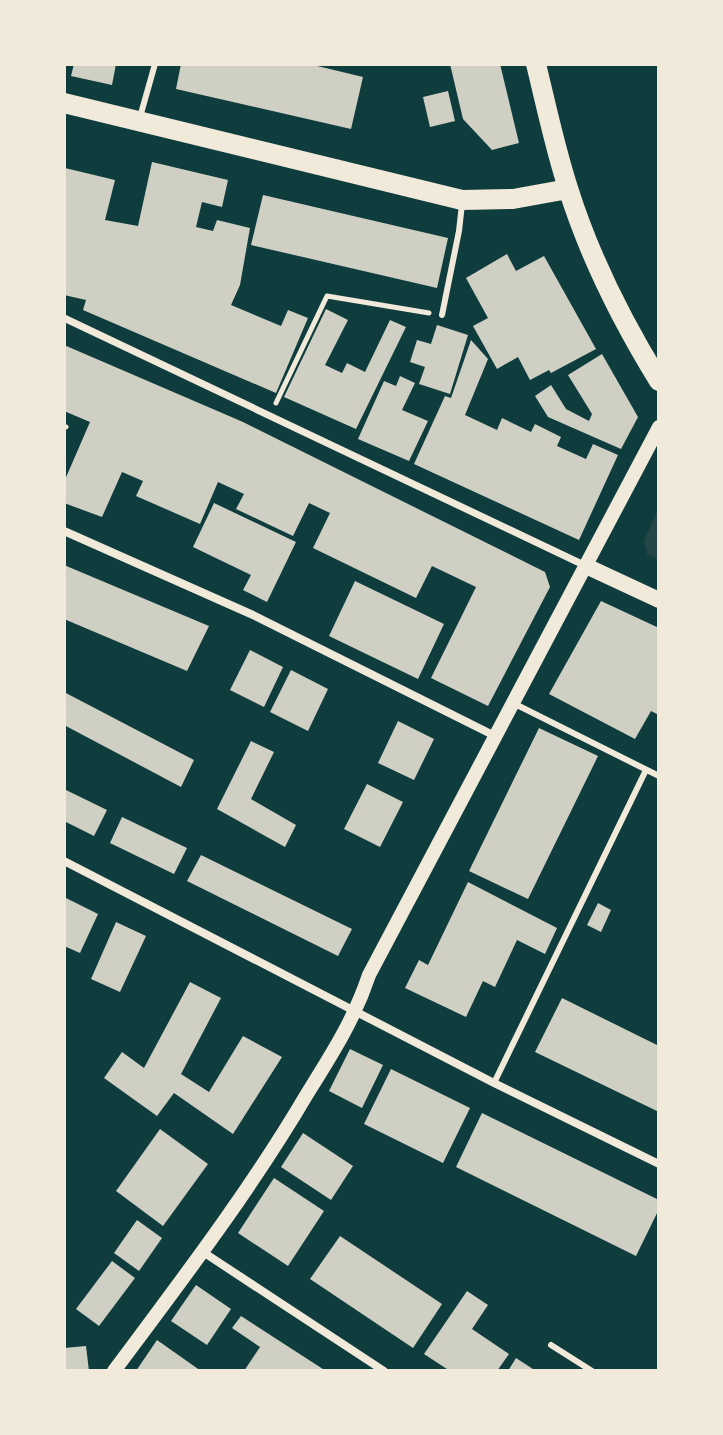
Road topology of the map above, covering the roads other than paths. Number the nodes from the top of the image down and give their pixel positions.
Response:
1 (155, 64) edge
2 (536, 64) edge
3 (64, 103) edge
4 (139, 120) junction
5 (568, 189) junction
6 (462, 200) junction
7 (442, 315) road end
8 (64, 318) edge
9 (659, 381) edge
10 (659, 427) edge
11 (64, 531) edge
12 (586, 566) junction
13 (659, 600) edge
14 (513, 703) junction
15 (495, 736) junction
16 (646, 770) junction
17 (659, 776) edge
18 (64, 861) edge
19 (357, 1011) junction
20 (494, 1083) junction
21 (659, 1164) edge
22 (203, 1252) junction
23 (551, 1345) dead end
24 (114, 1371) edge
25 (384, 1371) edge
26 (592, 1371) edge

1 - 4 lane
2 - 5 main road
3 - 4 main road
4 - 6 main road
5 - 6 main road
5 - 9 main road
6 - 7 lane
8 - 12 street
10 - 12 street
11 - 15 street
12 - 13 main road
12 - 14 street
14 - 15 street
14 - 16 lane
15 - 19 street
16 - 17 lane
16 - 20 lane
18 - 19 street
19 - 20 street
19 - 22 street
20 - 21 street
22 - 24 street
22 - 25 street
23 - 26 lane

